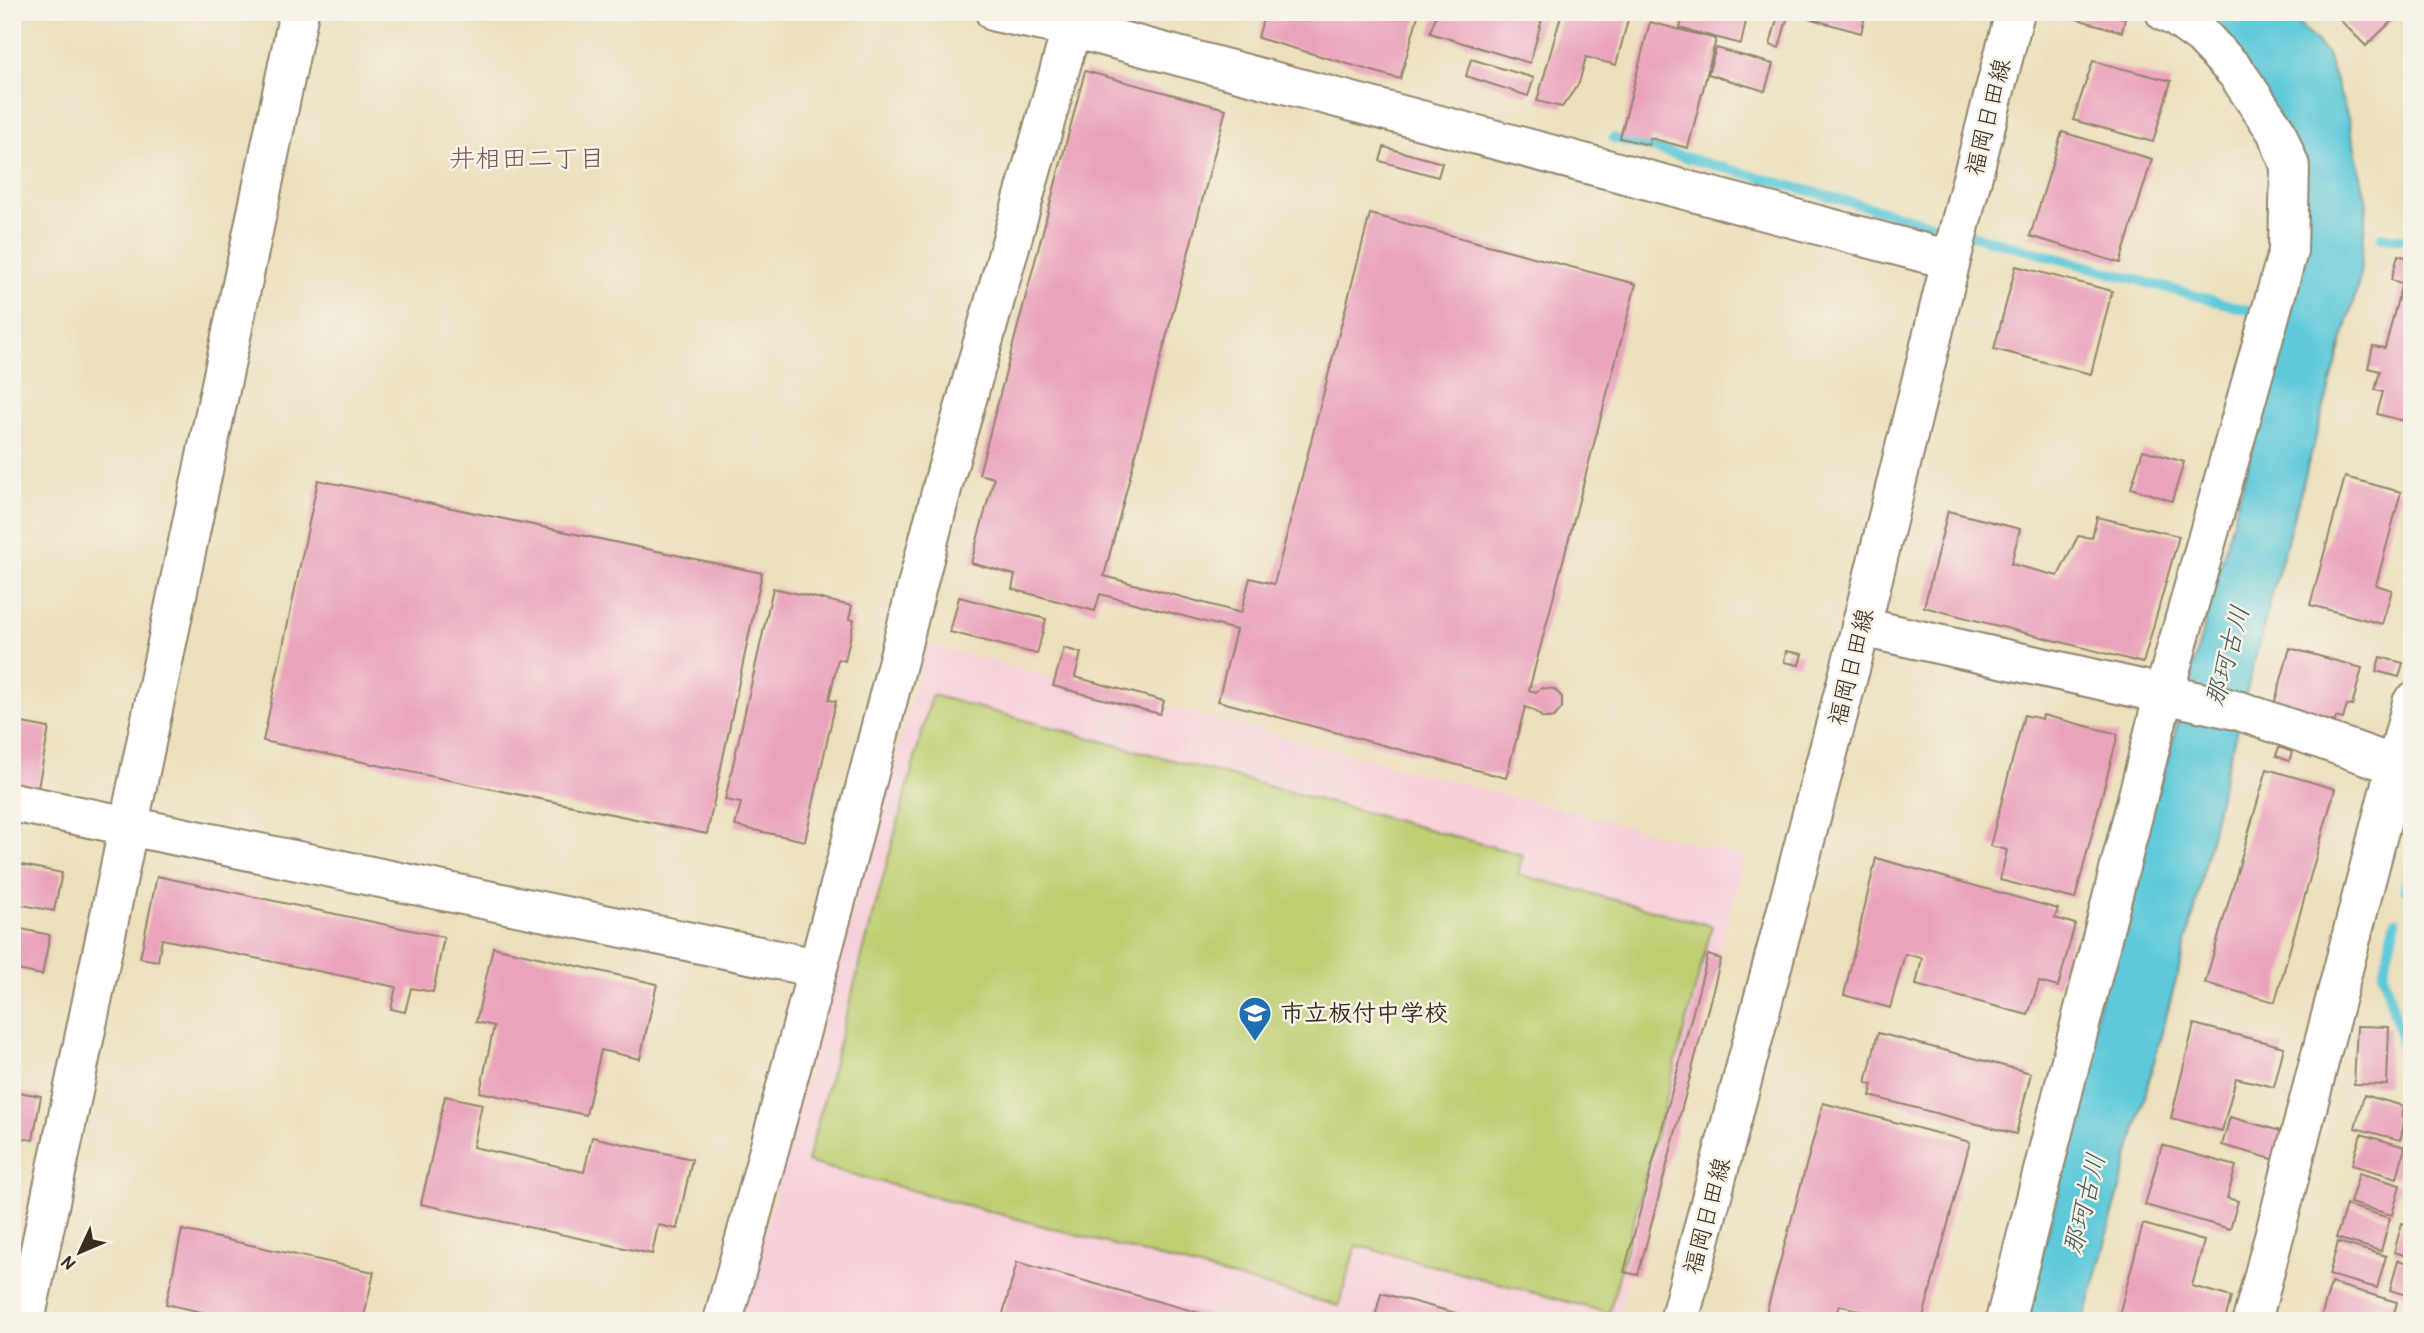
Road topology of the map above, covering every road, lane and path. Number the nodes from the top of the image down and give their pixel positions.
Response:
1 (299, 12) edge
2 (995, 12) edge
3 (2015, 12) edge
4 (2165, 12) edge
5 (1074, 20) edge
6 (1951, 260) junction
7 (1861, 628) junction
8 (2164, 693) junction
9 (2412, 704) edge
10 (2403, 769) edge
11 (12, 802) edge
12 (129, 827) junction
13 (817, 968) junction
14 (25, 1321) edge
15 (723, 1321) edge
16 (1679, 1321) edge
17 (2005, 1321) edge
18 (2252, 1321) edge

1 - 12 street
2 - 5 street
3 - 6 street, 福岡日田線
4 - 8 street
5 - 6 street
5 - 13 street
6 - 7 street, 福岡日田線
7 - 8 street
7 - 16 street, 福岡日田線
8 - 10 street
8 - 17 street
9 - 10 street
10 - 18 street
11 - 12 street
12 - 13 street
12 - 14 street
13 - 15 street

